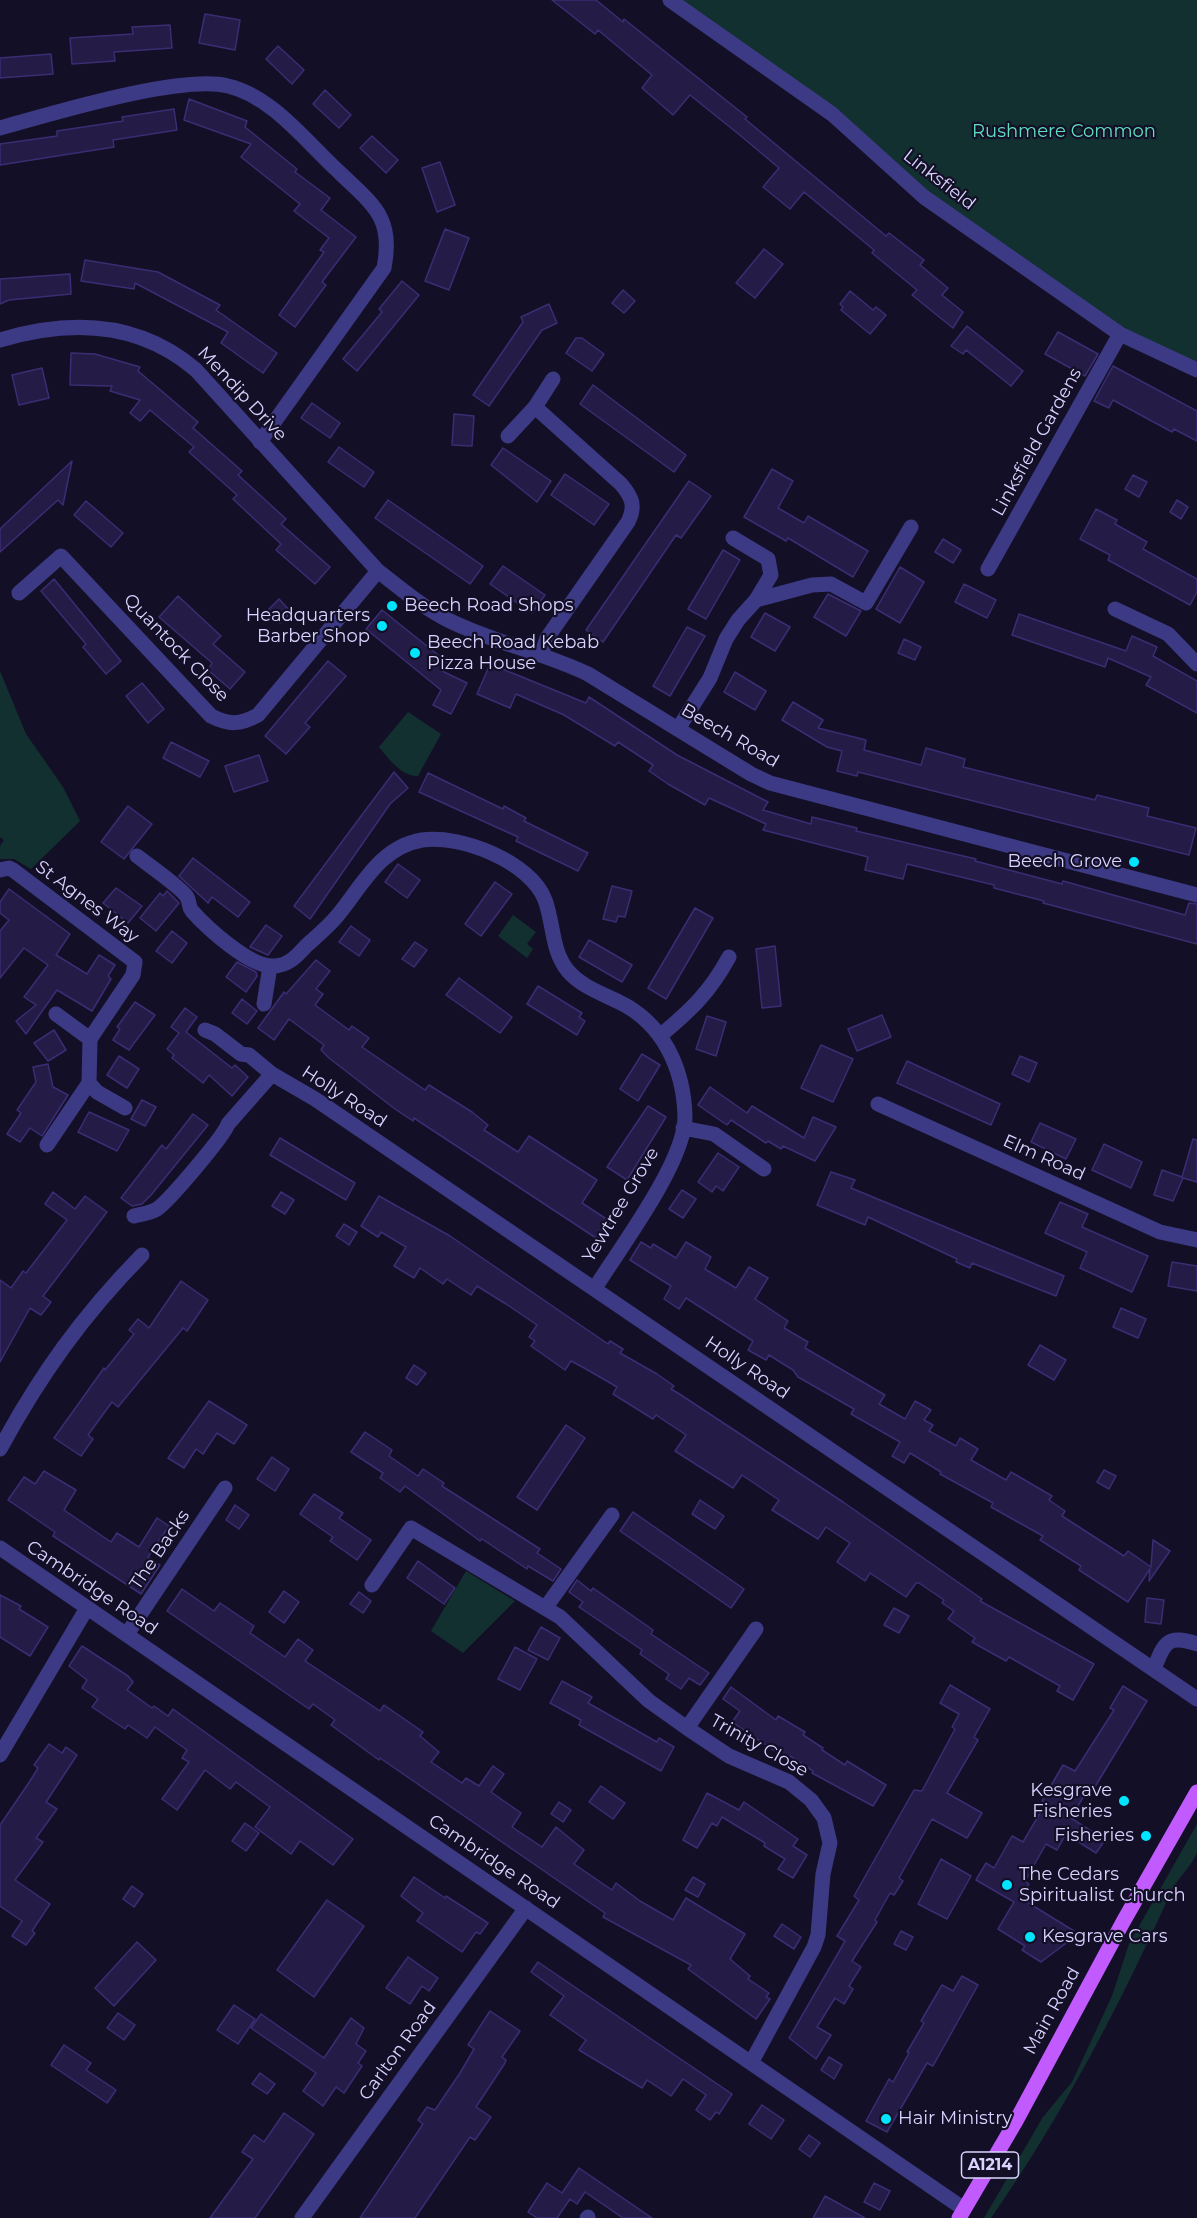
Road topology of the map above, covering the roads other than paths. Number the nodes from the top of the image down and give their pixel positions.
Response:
1 (670, 0) edge
2 (0, 128) edge
3 (1119, 334) junction
4 (0, 340) edge
5 (1197, 370) edge
6 (553, 379) dead end
7 (535, 407) junction
8 (508, 436) dead end
9 (260, 442) junction
10 (911, 527) dead end
11 (733, 538) dead end
12 (988, 569) dead end
13 (378, 571) junction
14 (19, 594) dead end
15 (756, 600) junction
16 (1115, 609) dead end
17 (541, 655) junction
18 (1197, 664) edge
19 (678, 729) junction
20 (137, 856) dead end
21 (0, 870) edge
22 (1197, 895) edge
23 (729, 957) dead end
24 (270, 966) junction
25 (264, 1004) dead end
26 (56, 1014) dead end
27 (205, 1030) dead end
28 (661, 1035) junction
29 (90, 1039) junction
30 (272, 1074) junction
31 (89, 1083) junction
32 (878, 1104) dead end
33 (125, 1108) dead end
34 (683, 1128) junction
35 (47, 1145) dead end
36 (764, 1169) dead end
37 (134, 1215) dead end
38 (1197, 1240) edge
39 (142, 1255) dead end
40 (595, 1288) junction
41 (0, 1449) edge
42 (225, 1488) dead end
43 (612, 1515) dead end
44 (0, 1548) edge
45 (372, 1585) dead end
46 (546, 1607) junction
47 (87, 1608) junction
48 (756, 1629) dead end
49 (127, 1634) junction
50 (1197, 1644) edge
51 (1154, 1669) junction
52 (1197, 1699) edge
53 (687, 1728) junction
54 (0, 1755) edge
55 (1197, 1792) edge
56 (526, 1908) junction
57 (750, 2063) junction
58 (962, 2214) edge
59 (302, 2218) edge

1 - 3 street, Linksfield
2 - 9 street
3 - 5 street, Linksfield
3 - 12 street, Linksfield Gardens
4 - 9 street, Mendip Drive
6 - 7 street
7 - 8 street
7 - 17 street
9 - 13 street, Mendip Drive
10 - 15 street
11 - 15 street
13 - 14 street, Quantock Close
13 - 17 street, Beech Road
15 - 19 street
16 - 18 street
17 - 19 street, Beech Road
19 - 22 street, Beech Road
20 - 24 street
21 - 29 street, St Agnes Way
23 - 28 street
24 - 25 street
24 - 28 street, Yewtree Grove
26 - 29 street
27 - 30 street, Holly Road
28 - 34 street, Yewtree Grove
29 - 31 street
30 - 37 street, Holly Road
30 - 40 street, Holly Road
31 - 33 street
31 - 35 street
32 - 38 street, Elm Road
34 - 36 street
34 - 40 street, Yewtree Grove
39 - 41 street
40 - 51 street, Holly Road
42 - 49 street, The Backs
43 - 46 street
44 - 47 street, Cambridge Road
45 - 46 street, Trinity Close
46 - 53 street, Trinity Close
47 - 49 street, Cambridge Road
47 - 54 street
48 - 53 street, Trinity Close
49 - 56 street, Cambridge Road
50 - 51 street
51 - 52 street, Holly Road
53 - 57 street, Trinity Close
55 - 58 main road, Main Road / A1214
56 - 57 street, Cambridge Road
56 - 59 street, Carlton Road
57 - 58 street, Cambridge Road

